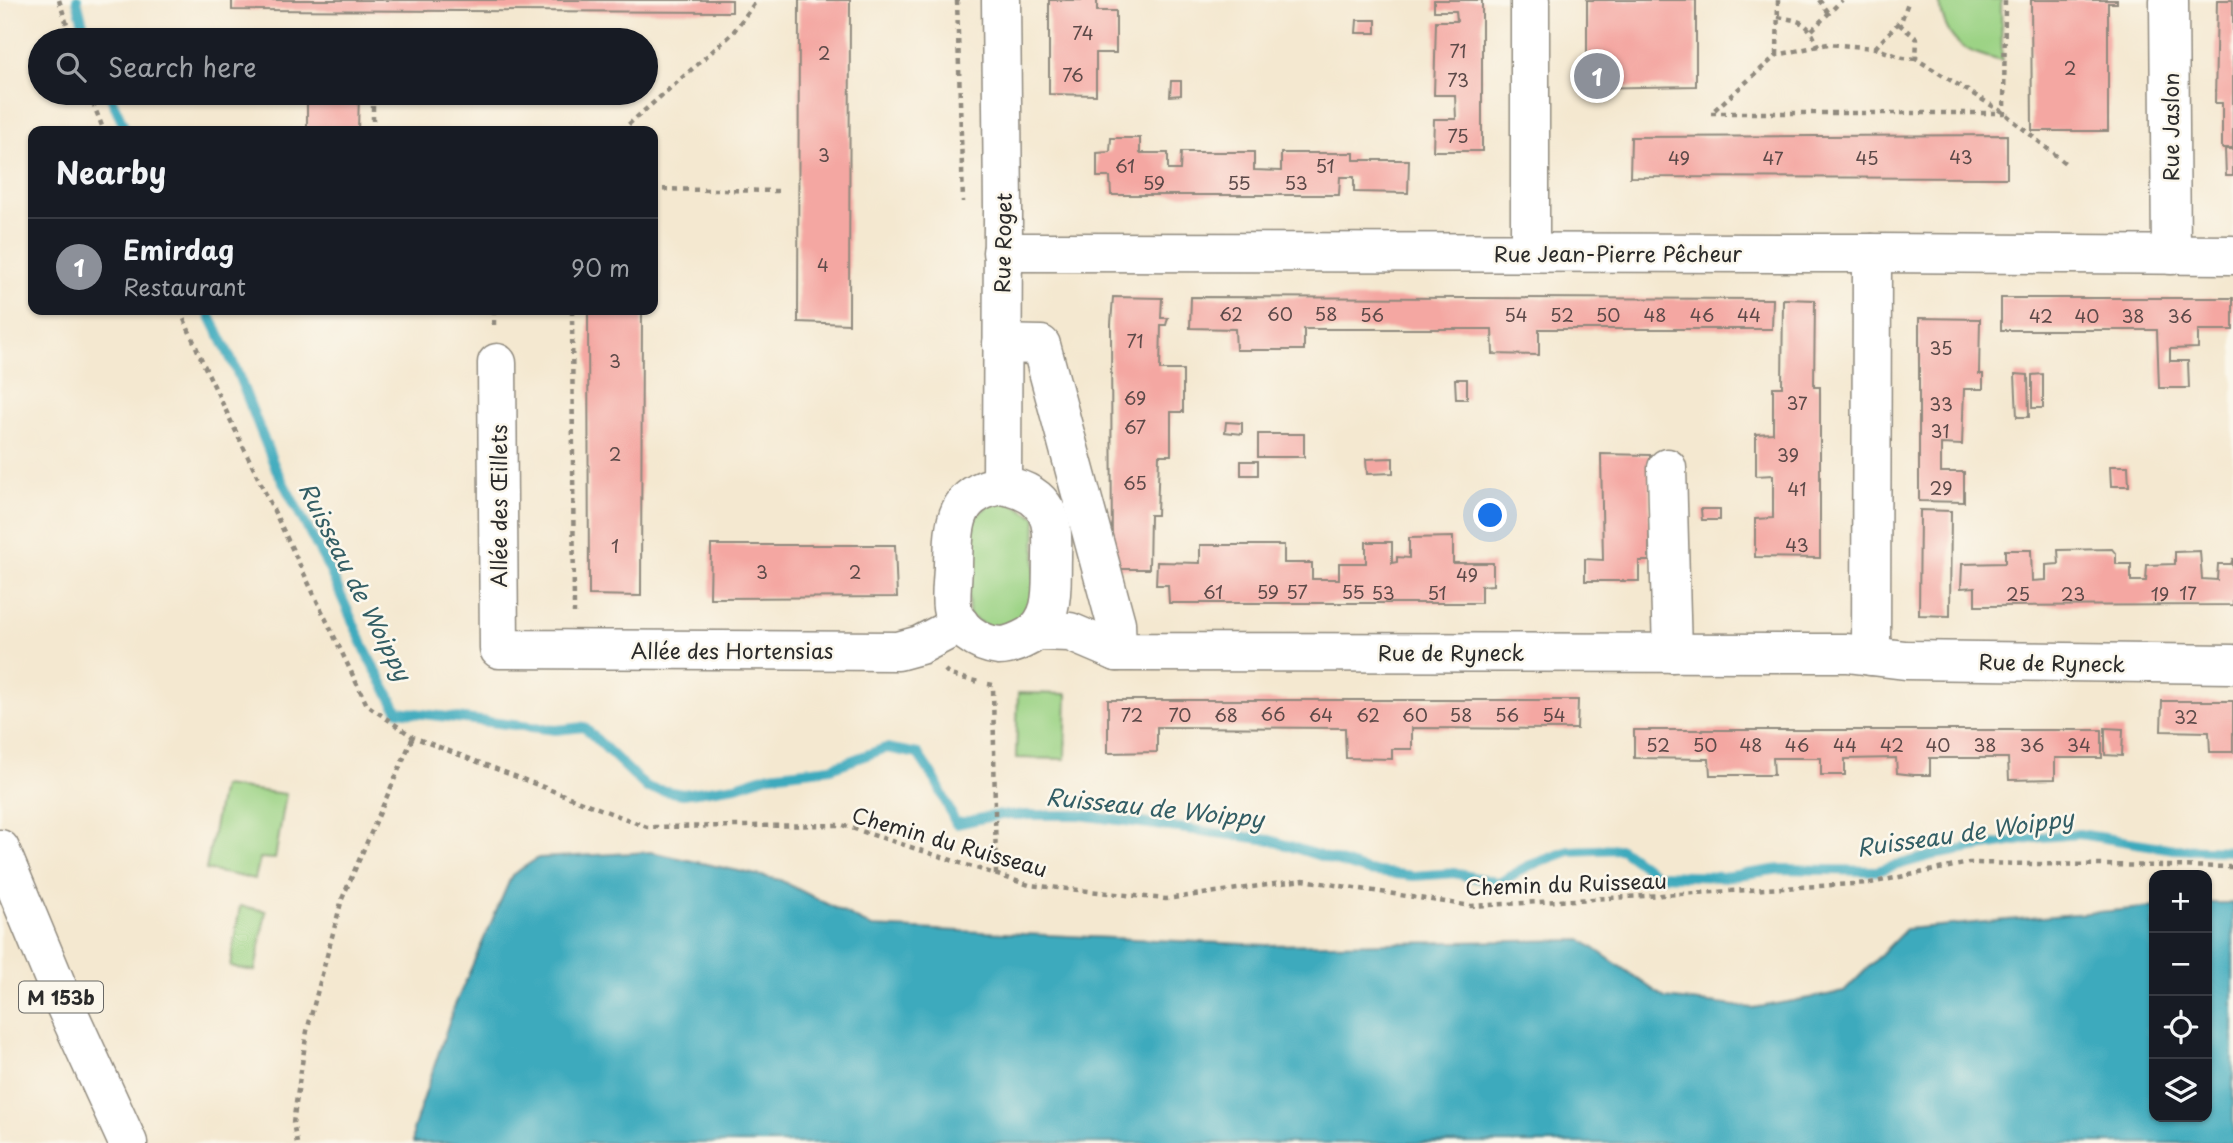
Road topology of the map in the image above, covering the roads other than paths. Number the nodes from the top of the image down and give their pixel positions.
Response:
1 (1001, 0) edge
2 (1530, 0) edge
3 (2169, 0) edge
4 (1002, 252) junction
5 (1530, 252) junction
6 (1872, 253) junction
7 (2171, 255) junction
8 (2233, 255) edge
9 (1002, 344) junction
10 (497, 363) dead end
11 (1667, 468) dead end
12 (1002, 485) junction
13 (960, 624) junction
14 (1036, 631) junction
15 (499, 649) joint
16 (1117, 652) junction
17 (1672, 653) junction
18 (1871, 656) junction
19 (2233, 664) edge
20 (0, 849) edge
21 (128, 1143) edge

1 - 4 street, Rue Roget
2 - 5 street
3 - 7 street, Rue Jaslon
4 - 5 street, Rue Jean-Pierre Pêcheur
4 - 9 street, Rue Roget
5 - 6 street, Rue Jean-Pierre Pêcheur
6 - 7 street, Rue Jean-Pierre Pêcheur
6 - 18 street
7 - 8 street, Rue Jean-Pierre Pêcheur
9 - 12 street, Rue Roget
9 - 16 street
10 - 15 street, Allée des Œillets
11 - 17 street
12 - 13 street
12 - 14 street
13 - 14 street
13 - 15 street, Allée des Hortensias
14 - 16 street, Rue de Ryneck
16 - 17 street, Rue de Ryneck
17 - 18 street, Rue de Ryneck
18 - 19 street, Rue de Ryneck
20 - 21 street, M 153b

